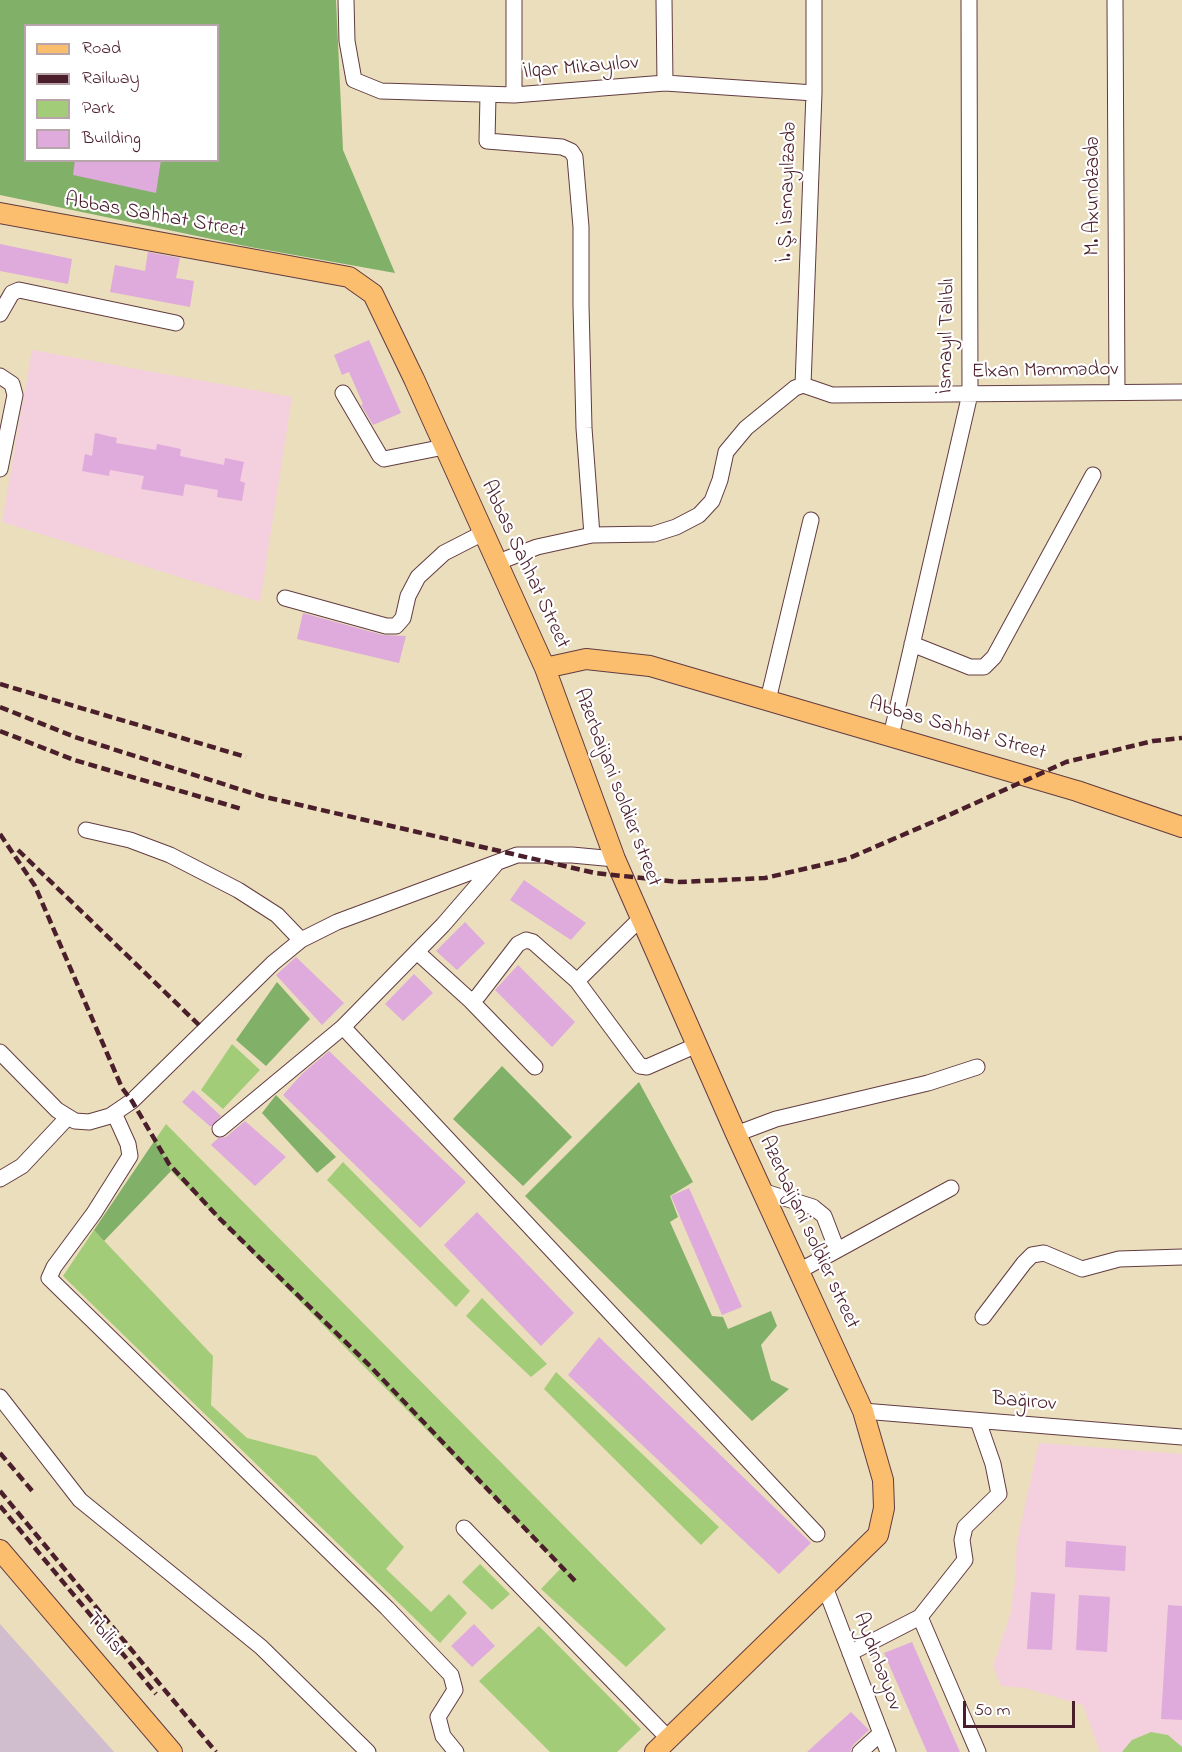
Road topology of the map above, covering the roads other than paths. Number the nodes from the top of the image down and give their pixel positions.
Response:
1 (346, 0) edge
2 (514, 0) edge
3 (664, 0) edge
4 (814, 0) edge
5 (969, 0) edge
6 (1115, 0) edge
7 (665, 83) junction
8 (814, 93) junction
9 (488, 95) junction
10 (514, 95) junction
11 (0, 213) edge
12 (0, 314) edge
13 (176, 323) dead end
14 (0, 376) edge
15 (803, 385) junction
16 (1117, 392) junction
17 (1182, 392) edge
18 (343, 393) dead end
19 (970, 394) junction
20 (444, 447) junction
21 (0, 469) edge
22 (1093, 475) dead end
23 (811, 520) dead end
24 (483, 533) junction
25 (592, 535) junction
26 (496, 563) junction
27 (285, 598) dead end
28 (912, 644) junction
29 (545, 668) junction
30 (768, 700) junction
31 (891, 736) junction
32 (1182, 827) edge
33 (86, 830) dead end
34 (615, 859) junction
35 (497, 863) junction
36 (641, 918) junction
37 (301, 940) junction
38 (417, 951) junction
39 (578, 981) junction
40 (471, 1001) junction
41 (343, 1027) junction
42 (697, 1045) junction
43 (0, 1052) edge
44 (535, 1067) dead end
45 (977, 1067) dead end
46 (114, 1113) junction
47 (68, 1117) junction
48 (220, 1129) dead end
49 (736, 1134) junction
50 (0, 1179) edge
51 (951, 1188) dead end
52 (762, 1191) junction
53 (837, 1250) junction
54 (1182, 1257) edge
55 (799, 1271) junction
56 (983, 1317) dead end
57 (0, 1397) edge
58 (863, 1411) junction
59 (978, 1420) junction
60 (1182, 1437) edge
61 (464, 1528) dead end
62 (817, 1534) dead end
63 (0, 1550) edge
64 (825, 1587) junction
65 (920, 1617) junction
66 (850, 1653) junction
67 (881, 1733) junction
68 (662, 1746) edge
69 (172, 1752) edge
70 (368, 1752) edge
71 (456, 1752) edge
72 (860, 1752) edge
73 (888, 1752) edge
74 (978, 1752) edge

1 - 9 street, İlqar Mikayılov
2 - 10 street
3 - 7 street
4 - 8 street, İ. Ş. İsmayılzadə
5 - 19 street, İsmayıl Talıblı
6 - 16 street, M. Axundzadə
7 - 8 street, İlqar Mikayılov
7 - 10 street, İlqar Mikayılov
8 - 15 street, İ. Ş. İsmayılzadə
9 - 10 street, İlqar Mikayılov
9 - 25 street
11 - 20 main road, Abbas Sahhat Street
12 - 13 street
14 - 21 street
15 - 19 street, Elxan Məmmədov
15 - 25 street
16 - 17 street, Elxan Məmmədov
16 - 19 street, Elxan Məmmədov
18 - 20 street
19 - 28 street, İsmayıl Talıblı
20 - 24 main road, Abbas Sahhat Street
22 - 28 street
23 - 30 street
24 - 26 main road, Abbas Sahhat Street
24 - 27 street
25 - 26 street
26 - 29 main road, Abbas Sahhat Street
28 - 31 street, İsmayıl Talıblı
29 - 30 main road, Abbas Sahhat Street
29 - 34 main road, Azerbaijani soldier street
30 - 31 main road, Abbas Sahhat Street
31 - 32 main road, Abbas Sahhat Street
33 - 37 street
34 - 35 street
34 - 36 main road, Azerbaijani soldier street
35 - 37 street
35 - 38 street
36 - 39 street
36 - 42 main road, Azerbaijani soldier street
37 - 46 street
38 - 40 street
38 - 41 street
39 - 40 street
39 - 42 street
40 - 44 street
41 - 48 street
41 - 62 street
42 - 49 main road, Azerbaijani soldier street
43 - 47 street
45 - 49 street
46 - 47 street
46 - 71 street
47 - 50 street
49 - 52 main road, Azerbaijani soldier street
51 - 53 street
52 - 53 street
52 - 55 main road, Azerbaijani soldier street
53 - 55 street
54 - 56 street
55 - 58 main road, Azerbaijani soldier street
57 - 70 street
58 - 59 street, Bağırov
58 - 64 main road, Azerbaijani soldier street
59 - 60 street, Bağırov
59 - 65 street
61 - 68 street
63 - 69 main road, Tbilisi
64 - 66 street, Aydınbəyov
64 - 68 main road, Azerbaijani soldier street
65 - 66 street
65 - 74 street
66 - 67 street, Aydınbəyov
67 - 72 street
67 - 73 street, Aydınbəyov

